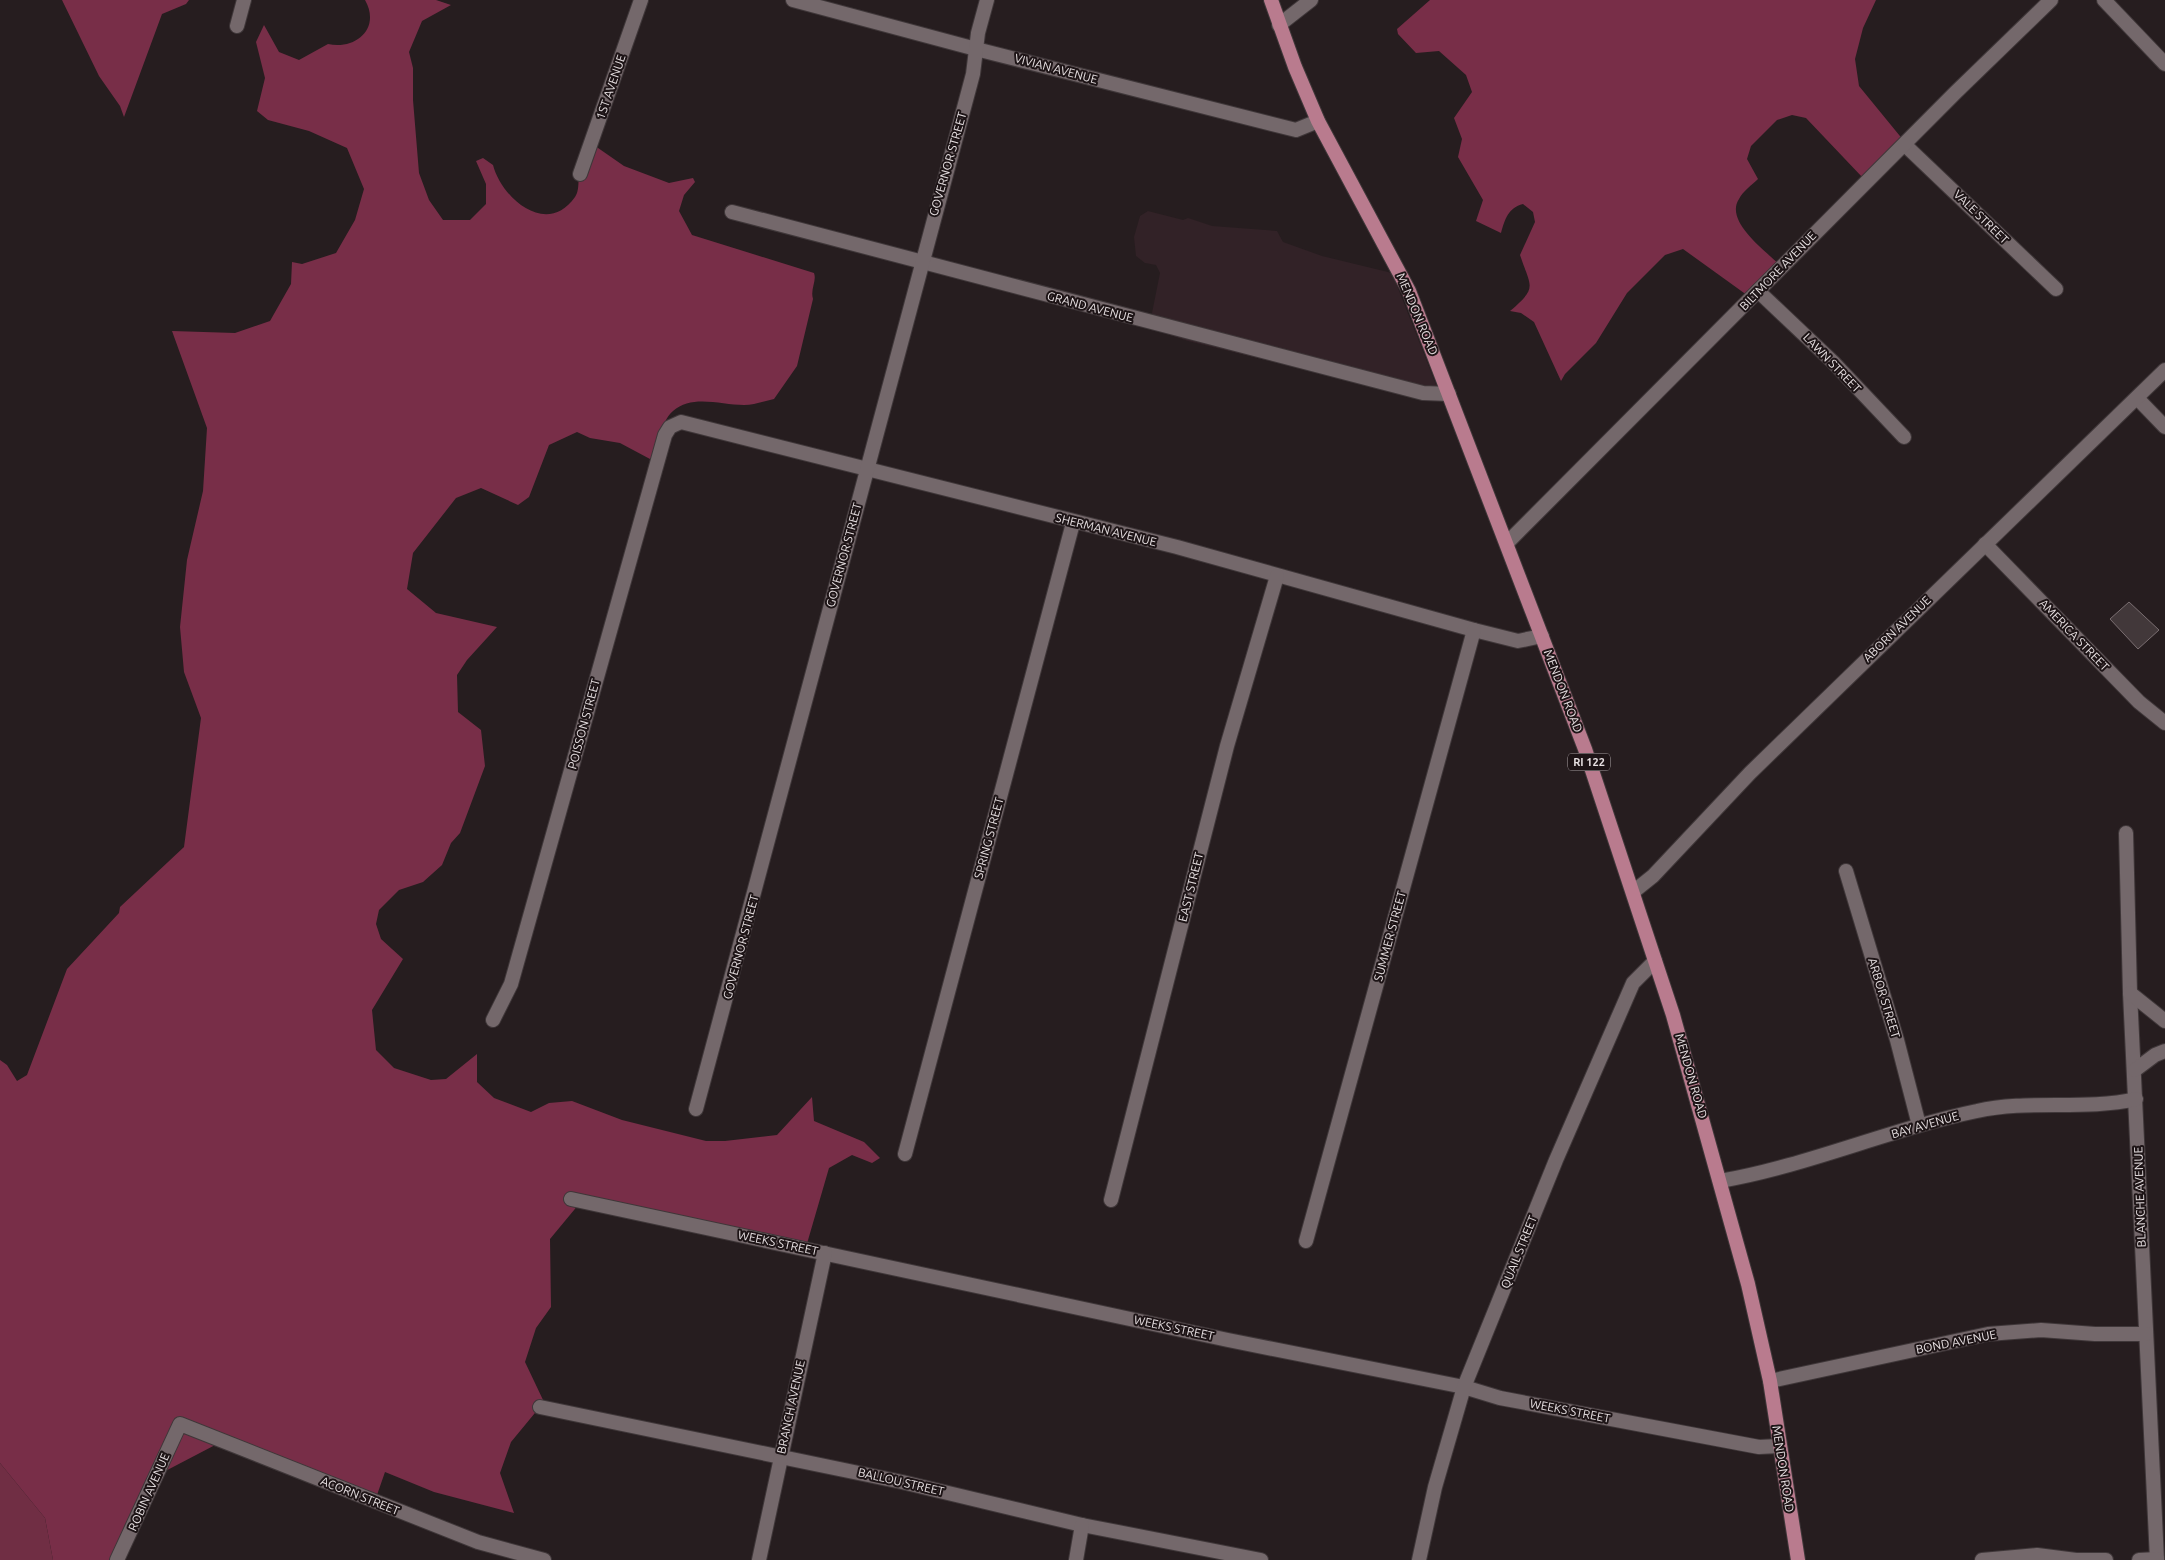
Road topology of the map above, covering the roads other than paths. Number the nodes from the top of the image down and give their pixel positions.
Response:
1 (244, 0) edge
2 (641, 0) edge
3 (793, 0) edge
4 (987, 0) edge
5 (1271, 0) edge
6 (1311, 0) edge
7 (2051, 0) edge
8 (2104, 0) edge
9 (1279, 25) junction
10 (237, 26) dead end
11 (976, 50) junction
12 (2165, 64) edge
13 (1318, 121) junction
14 (1905, 145) junction
15 (580, 174) dead end
16 (732, 212) dead end
17 (922, 261) junction
18 (2056, 289) dead end
19 (1758, 291) junction
20 (2165, 370) edge
21 (1449, 394) junction
22 (2136, 398) junction
23 (670, 427) joint
24 (2165, 427) edge
25 (1904, 437) dead end
26 (867, 467) junction
27 (1073, 523) junction
28 (1507, 543) junction
29 (1985, 544) junction
30 (1277, 576) junction
31 (1474, 630) junction
32 (1542, 636) junction
33 (2165, 723) edge
34 (2126, 833) dead end
35 (1846, 871) dead end
36 (1633, 892) junction
37 (1655, 960) junction
38 (2130, 993) junction
39 (493, 1020) dead end
40 (2165, 1021) edge
41 (2165, 1051) edge
42 (2135, 1070) junction
43 (2136, 1099) junction
44 (696, 1109) dead end
45 (1919, 1125) junction
46 (905, 1154) dead end
47 (1720, 1180) junction
48 (571, 1199) dead end
49 (1111, 1200) dead end
50 (1306, 1241) dead end
51 (825, 1253) junction
52 (2146, 1334) junction
53 (1770, 1381) junction
54 (1464, 1387) junction
55 (540, 1407) dead end
56 (180, 1424) joint
57 (1779, 1446) junction
58 (780, 1456) junction
59 (1082, 1525) junction
60 (117, 1560) edge
61 (544, 1560) edge
62 (759, 1560) edge
63 (1076, 1560) edge
64 (1261, 1560) edge
65 (1419, 1560) edge
66 (1798, 1560) edge
67 (1982, 1560) edge
68 (2106, 1560) edge
69 (2139, 1560) edge
70 (2157, 1560) edge

1 - 10 street
2 - 15 street, 1ST AVENUE
3 - 11 street, VIVIAN AVENUE
4 - 11 street, GOVERNOR STREET
5 - 9 main road, MENDON ROAD / RI 122
6 - 9 street
7 - 14 street, BILTMORE AVENUE
8 - 12 street
9 - 13 main road, MENDON ROAD / RI 122
11 - 13 street, VIVIAN AVENUE
11 - 17 street, GOVERNOR STREET
13 - 21 main road, MENDON ROAD / RI 122
14 - 18 street, VALE STREET
14 - 19 street, BILTMORE AVENUE
16 - 17 street, GRAND AVENUE
17 - 21 street, GRAND AVENUE
17 - 26 street, GOVERNOR STREET
19 - 25 street, LAWN STREET
19 - 28 street, BILTMORE AVENUE
20 - 22 street, ABORN AVENUE
21 - 28 main road, MENDON ROAD / RI 122
22 - 24 street
22 - 29 street, ABORN AVENUE
23 - 26 street, SHERMAN AVENUE
23 - 39 street, POISSON STREET
26 - 27 street, SHERMAN AVENUE
26 - 44 street, GOVERNOR STREET
27 - 30 street, SHERMAN AVENUE
27 - 46 street, SPRING STREET
28 - 32 main road, MENDON ROAD / RI 122
29 - 33 street, AMERICA STREET
29 - 36 street, ABORN AVENUE
30 - 31 street, SHERMAN AVENUE
30 - 49 street, EAST STREET
31 - 32 street, SHERMAN AVENUE
31 - 50 street, SUMMER STREET
32 - 36 main road, MENDON ROAD / RI 122
34 - 38 street, BLANCHE AVENUE
35 - 45 street, ARBOR STREET
36 - 37 main road, MENDON ROAD / RI 122
37 - 47 main road, MENDON ROAD / RI 122
37 - 54 street, QUAIL STREET
38 - 40 street
38 - 42 street, BLANCHE AVENUE
41 - 42 street
42 - 43 street, BLANCHE AVENUE
43 - 45 street, BAY AVENUE
43 - 52 street, BLANCHE AVENUE
45 - 47 street, BAY AVENUE
47 - 53 main road, MENDON ROAD / RI 122
48 - 51 street, WEEKS STREET
51 - 54 street, WEEKS STREET
51 - 58 street, BRANCH AVENUE
52 - 53 street, BOND AVENUE
52 - 70 street, BLANCHE AVENUE
53 - 57 main road, MENDON ROAD / RI 122
54 - 57 street, WEEKS STREET
54 - 65 street, QUAIL STREET
55 - 58 street, BALLOU STREET
56 - 60 street, ROBIN AVENUE
56 - 61 street, ACORN STREET
57 - 66 main road, MENDON ROAD / RI 122
58 - 59 street, BALLOU STREET
58 - 62 street, BRANCH AVENUE
59 - 63 street
59 - 64 street, BALLOU STREET
67 - 68 street
69 - 70 street

